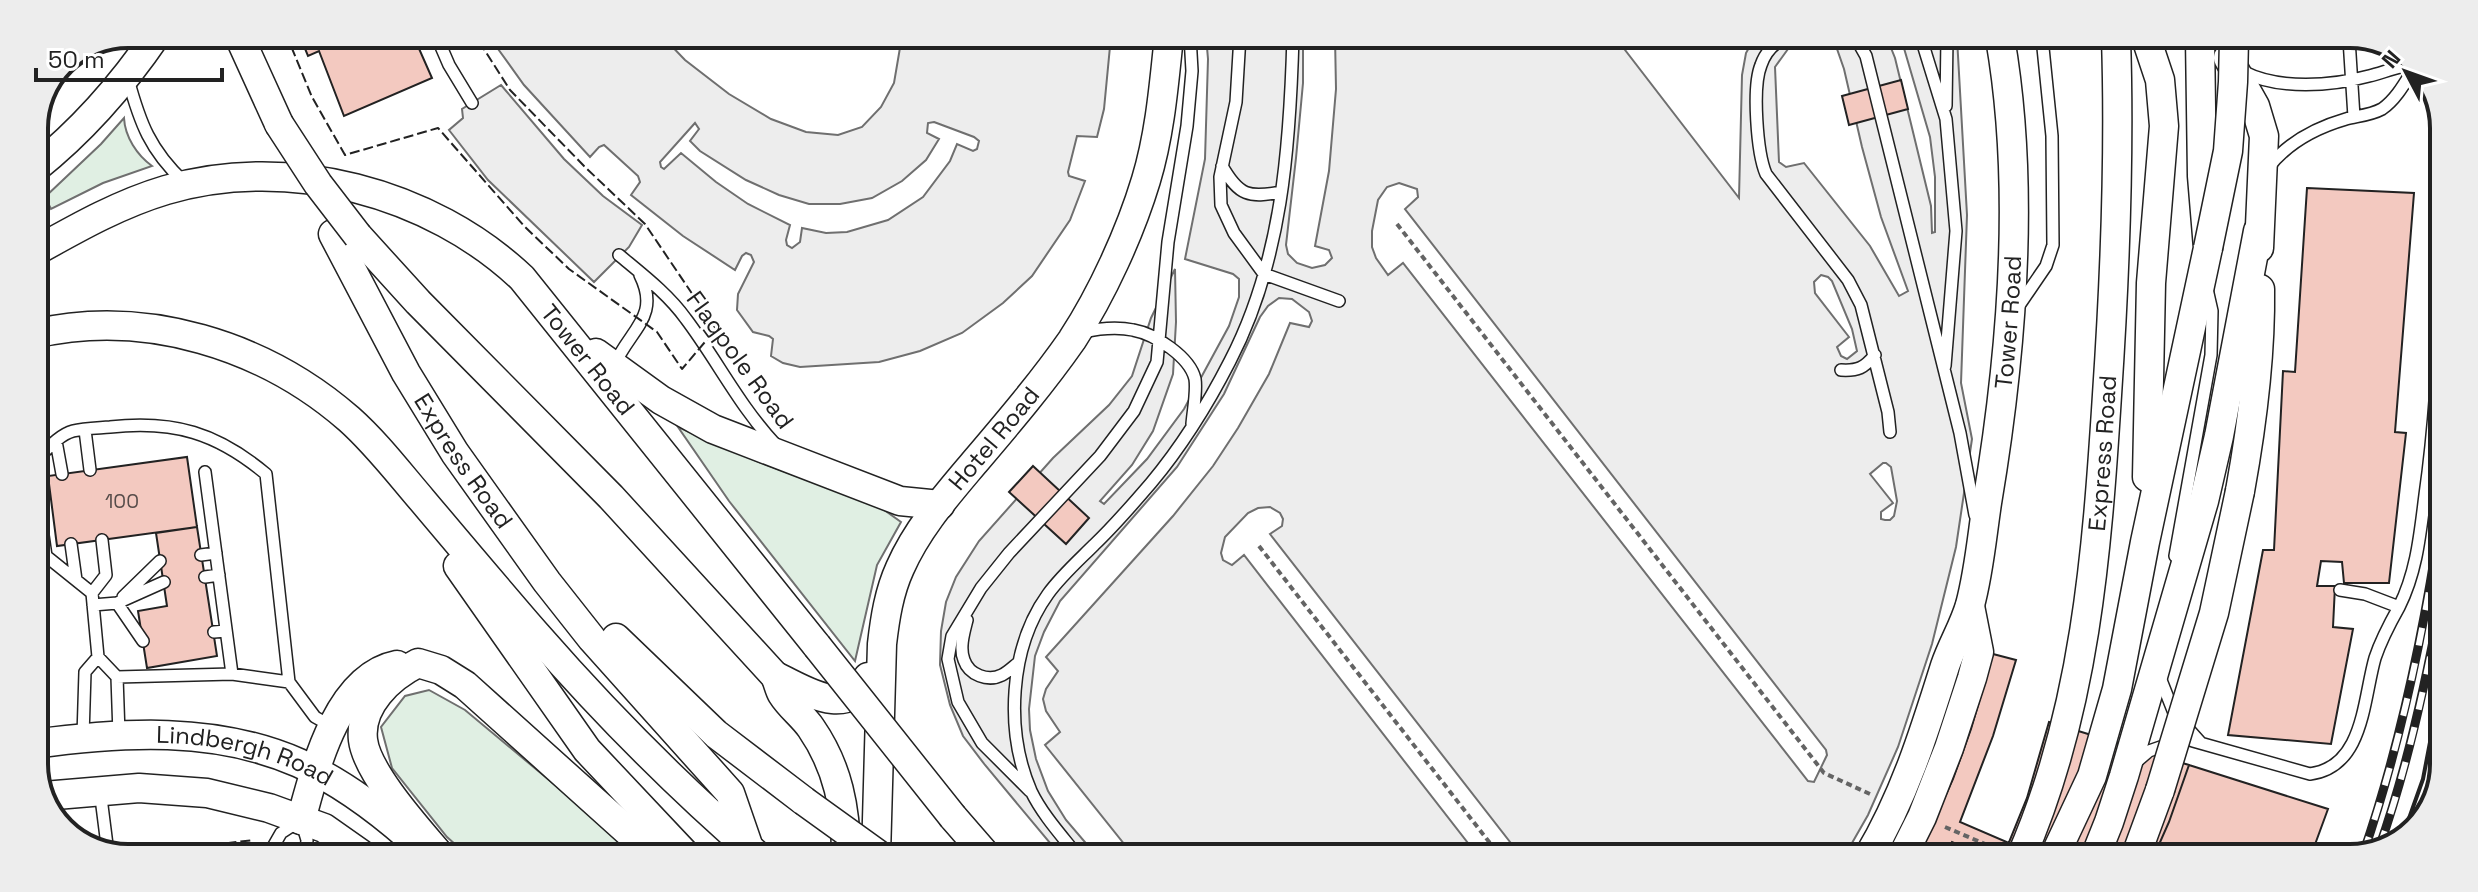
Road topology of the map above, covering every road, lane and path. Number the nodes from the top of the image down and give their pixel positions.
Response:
1 (147, 48) edge
2 (244, 48) edge
3 (442, 48) edge
4 (1168, 48) edge
5 (1191, 48) edge
6 (1239, 48) edge
7 (1293, 48) edge
8 (1772, 48) edge
9 (1862, 48) edge
10 (1924, 48) edge
11 (1947, 48) edge
12 (2001, 48) edge
13 (2043, 48) edge
14 (2116, 48) edge
15 (2149, 48) edge
16 (2200, 48) edge
17 (2227, 48) edge
18 (2228, 48) edge
19 (2228, 48) edge
20 (2349, 48) edge
21 (2402, 67) edge
22 (127, 75) junction
23 (2410, 75) edge
24 (2351, 80) junction
25 (472, 103) dead end
26 (2354, 117) junction
27 (1946, 119) junction
28 (48, 157) edge
29 (1222, 166) junction
30 (2263, 175) junction
31 (187, 185) junction
32 (1281, 192) junction
33 (1397, 224) dead end
34 (2258, 231) junction
35 (345, 235) junction
36 (48, 245) edge
37 (619, 255) dead end
38 (2205, 259) junction
39 (638, 271) junction
40 (1264, 274) junction
41 (1339, 301) dead end
42 (2008, 324) junction
43 (48, 332) edge
44 (1074, 336) junction
45 (1160, 341) junction
46 (1875, 355) junction
47 (1841, 370) dead end
48 (1945, 374) junction
49 (615, 381) junction
50 (1192, 428) junction
51 (85, 430) junction
52 (1890, 432) dead end
53 (56, 441) junction
54 (48, 449) edge
55 (2430, 450) edge
56 (382, 452) junction
57 (790, 459) junction
58 (90, 470) dead end
59 (205, 472) dead end
60 (62, 474) dead end
61 (483, 493) junction
62 (940, 505) junction
63 (102, 540) dead end
64 (2145, 542) junction
65 (1980, 543) junction
66 (71, 544) dead end
67 (1259, 546) dead end
68 (216, 553) junction
69 (201, 555) dead end
70 (48, 558) edge
71 (160, 561) dead end
72 (219, 575) junction
73 (205, 577) dead end
74 (76, 580) junction
75 (164, 582) dead end
76 (2340, 590) dead end
77 (92, 599) junction
78 (117, 603) junction
79 (223, 604) junction
80 (209, 607) dead end
81 (2399, 607) junction
82 (968, 611) junction
83 (143, 641) dead end
84 (882, 644) junction
85 (98, 657) junction
86 (2157, 659) junction
87 (418, 663) junction
88 (1018, 663) junction
89 (232, 674) junction
90 (775, 676) junction
91 (117, 677) junction
92 (289, 682) junction
93 (333, 727) junction
94 (119, 734) junction
95 (83, 738) junction
96 (2149, 740) junction
97 (48, 742) edge
98 (2200, 742) junction
99 (315, 771) junction
100 (100, 790) junction
101 (1033, 794) junction
102 (54, 795) edge
103 (1910, 812) junction
104 (301, 820) junction
105 (106, 841) edge
106 (275, 844) edge
107 (307, 844) edge
108 (347, 844) edge
109 (416, 844) edge
110 (431, 844) edge
111 (642, 844) edge
112 (675, 844) edge
113 (745, 844) edge
114 (750, 844) edge
115 (846, 844) edge
116 (862, 844) edge
117 (877, 844) edge
118 (976, 844) edge
119 (1069, 844) edge
120 (1491, 844) edge
121 (1880, 844) edge
122 (1904, 844) edge
123 (1987, 844) edge
124 (2019, 844) edge
125 (2060, 844) edge
126 (2100, 844) edge
127 (2140, 844) edge

1 - 22 street
2 - 35 street, bridge
3 - 25 lane
4 - 44 street, Hotel Road
5 - 45 lane
6 - 29 lane
7 - 32 lane
8 - 46 lane
9 - 48 lane
10 - 27 lane
11 - 27 lane
12 - 42 street, Tower Road
13 - 42 lane
14 - 124 street, Express Road
15 - 64 street
16 - 38 street, bridge
17 - 38 street, bridge
18 - 24 lane
19 - 30 street
20 - 24 lane
21 - 24 lane
22 - 28 street
22 - 31 lane
23 - 26 lane
24 - 26 lane
26 - 30 lane
27 - 48 lane
29 - 32 lane
29 - 40 lane
30 - 34 street
31 - 36 street, Tower Road
31 - 49 street, Tower Road
32 - 40 lane
33 - 103 path
34 - 86 street
34 - 127 street, bridge
35 - 61 street, Express Road
35 - 90 street
37 - 39 lane, Flagpole Road
38 - 64 street
38 - 86 lane
39 - 49 lane
39 - 57 lane, Flagpole Road
40 - 41 lane
40 - 50 lane
42 - 65 street, Tower Road
43 - 56 street, Express Road
44 - 45 lane
44 - 62 street, Hotel Road
45 - 50 lane
45 - 82 lane
46 - 47 lane
46 - 52 lane
48 - 65 lane
49 - 57 street
49 - 118 street, Tower Road, bridge
50 - 88 lane
51 - 53 lane
51 - 58 lane
51 - 92 lane
53 - 54 lane
53 - 60 lane
55 - 81 lane
56 - 112 street
56 - 113 street, Express Road
57 - 62 street
59 - 68 lane
61 - 114 street, Express Road
61 - 116 street, bridge
62 - 84 street, Hotel Road
63 - 77 lane
64 - 125 street
65 - 103 street, Tower Road
66 - 74 lane
67 - 120 path
68 - 69 lane
68 - 72 lane
70 - 74 lane
71 - 78 lane
72 - 73 lane
72 - 79 lane
74 - 77 lane
75 - 78 lane
76 - 81 lane
77 - 78 lane
77 - 85 lane
78 - 83 lane
79 - 80 lane
79 - 89 lane
81 - 98 lane
82 - 88 lane
82 - 101 lane
84 - 90 street
84 - 117 street, Hotel Road
85 - 91 lane
85 - 95 lane
86 - 96 street
86 - 98 lane
87 - 93 street
87 - 110 street
87 - 111 street
88 - 101 lane
89 - 91 lane
89 - 92 lane
90 - 115 street
91 - 94 lane
92 - 93 lane
93 - 99 street
94 - 95 street, Lindbergh Road
94 - 99 street, Lindbergh Road
95 - 97 street, Lindbergh Road
96 - 98 lane
96 - 126 street
99 - 104 street
99 - 109 street, Lindbergh Road
100 - 102 street, Lindbergh Road
100 - 104 street, Lindbergh Road
100 - 105 lane
101 - 119 lane
103 - 121 street, Tower Road
103 - 122 street, Tower Road
103 - 123 path
104 - 106 lane
104 - 107 lane
104 - 108 street, Lindbergh Road

